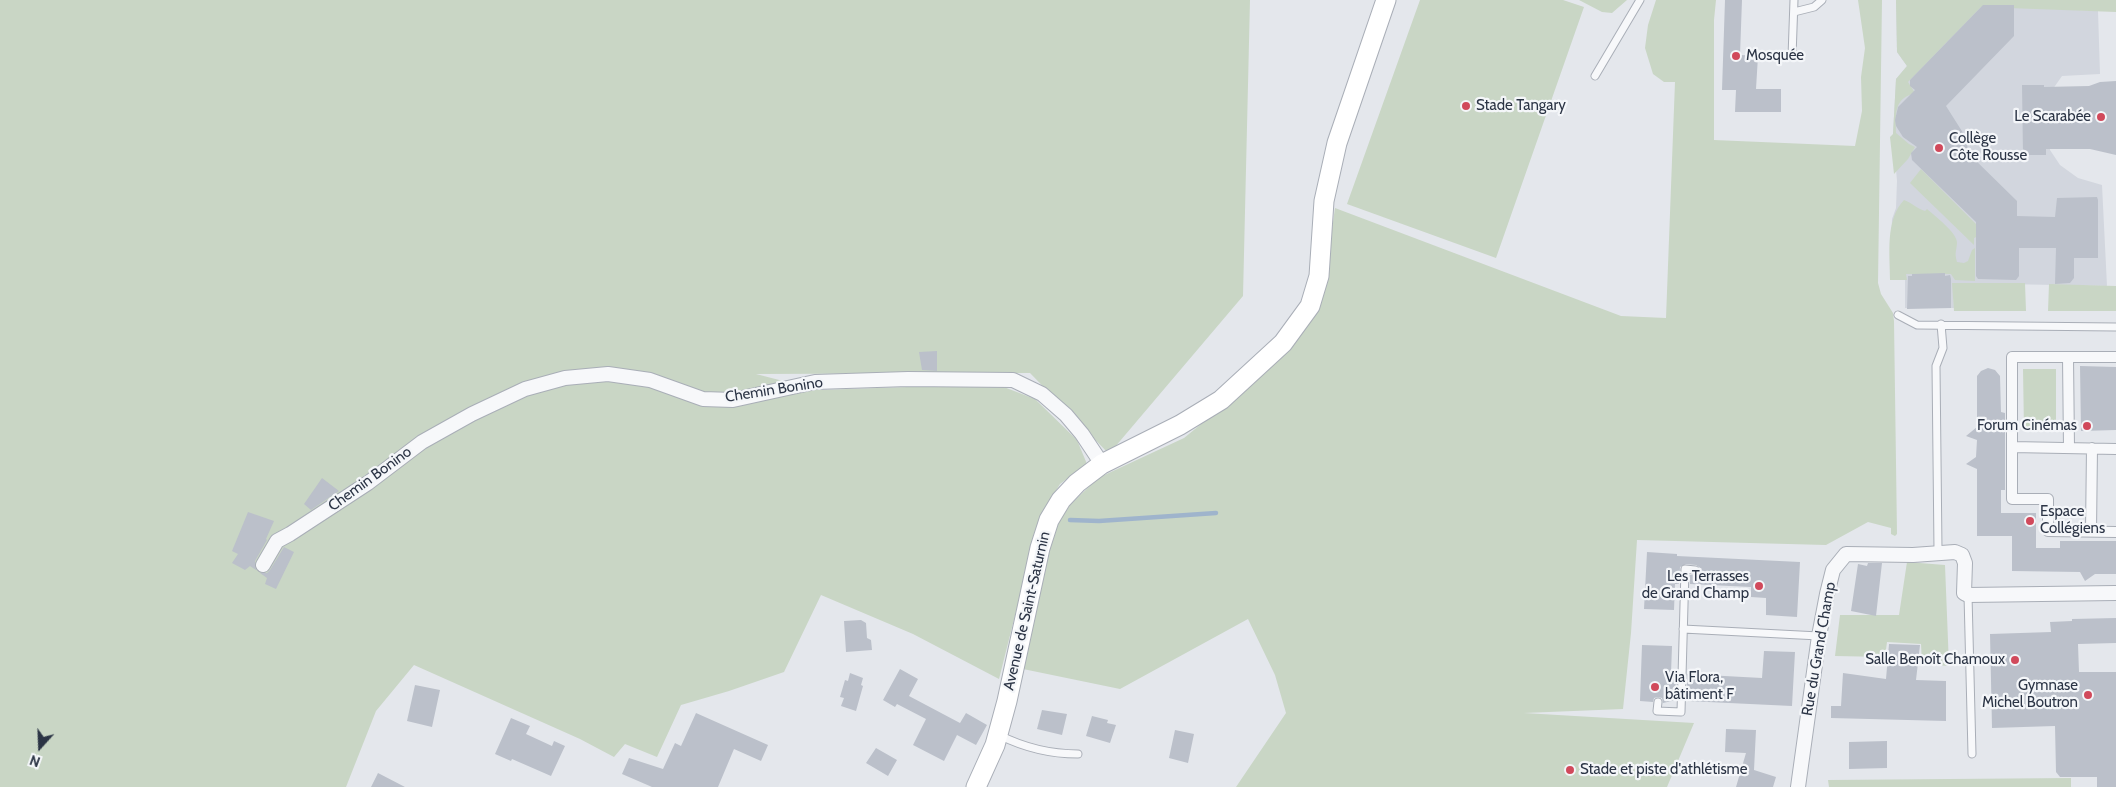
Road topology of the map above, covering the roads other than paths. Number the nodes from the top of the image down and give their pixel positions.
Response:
1 (1386, 0) edge
2 (1640, 0) edge
3 (1794, 0) edge
4 (1822, 0) edge
5 (1794, 12) junction
6 (1792, 57) dead end
7 (1594, 76) dead end
8 (1898, 315) dead end
9 (1941, 324) junction
10 (2116, 326) edge
11 (2068, 357) junction
12 (2116, 357) edge
13 (2012, 447) junction
14 (2069, 448) junction
15 (2092, 448) junction
16 (2116, 449) edge
17 (1102, 464) junction
18 (2091, 532) junction
19 (2116, 532) edge
20 (1936, 554) junction
21 (264, 565) dead end
22 (1694, 570) dead end
23 (2116, 593) edge
24 (1968, 596) junction
25 (1683, 629) junction
26 (1819, 636) junction
27 (1658, 702) dead end
28 (998, 734) junction
29 (1078, 754) dead end
30 (1972, 754) dead end
31 (976, 787) edge
32 (1798, 787) edge

1 - 17 main road, Avenue de Saint-Saturnin
2 - 7 lane
3 - 5 lane
4 - 5 lane
5 - 6 lane
8 - 9 lane
9 - 10 lane
9 - 20 lane
11 - 12 street
11 - 13 street
11 - 14 street
13 - 14 street
13 - 18 street
14 - 15 street
15 - 16 street
15 - 18 street
17 - 21 street, Chemin Bonino
17 - 28 main road, Avenue de Saint-Saturnin
18 - 19 street
20 - 24 street, Rue du Grand Champ
20 - 26 street, Rue du Grand Champ
22 - 25 lane
23 - 24 street
24 - 30 lane
25 - 26 lane
25 - 27 lane
26 - 32 street, Rue du Grand Champ
28 - 29 lane
28 - 31 main road, Avenue de Saint-Saturnin

